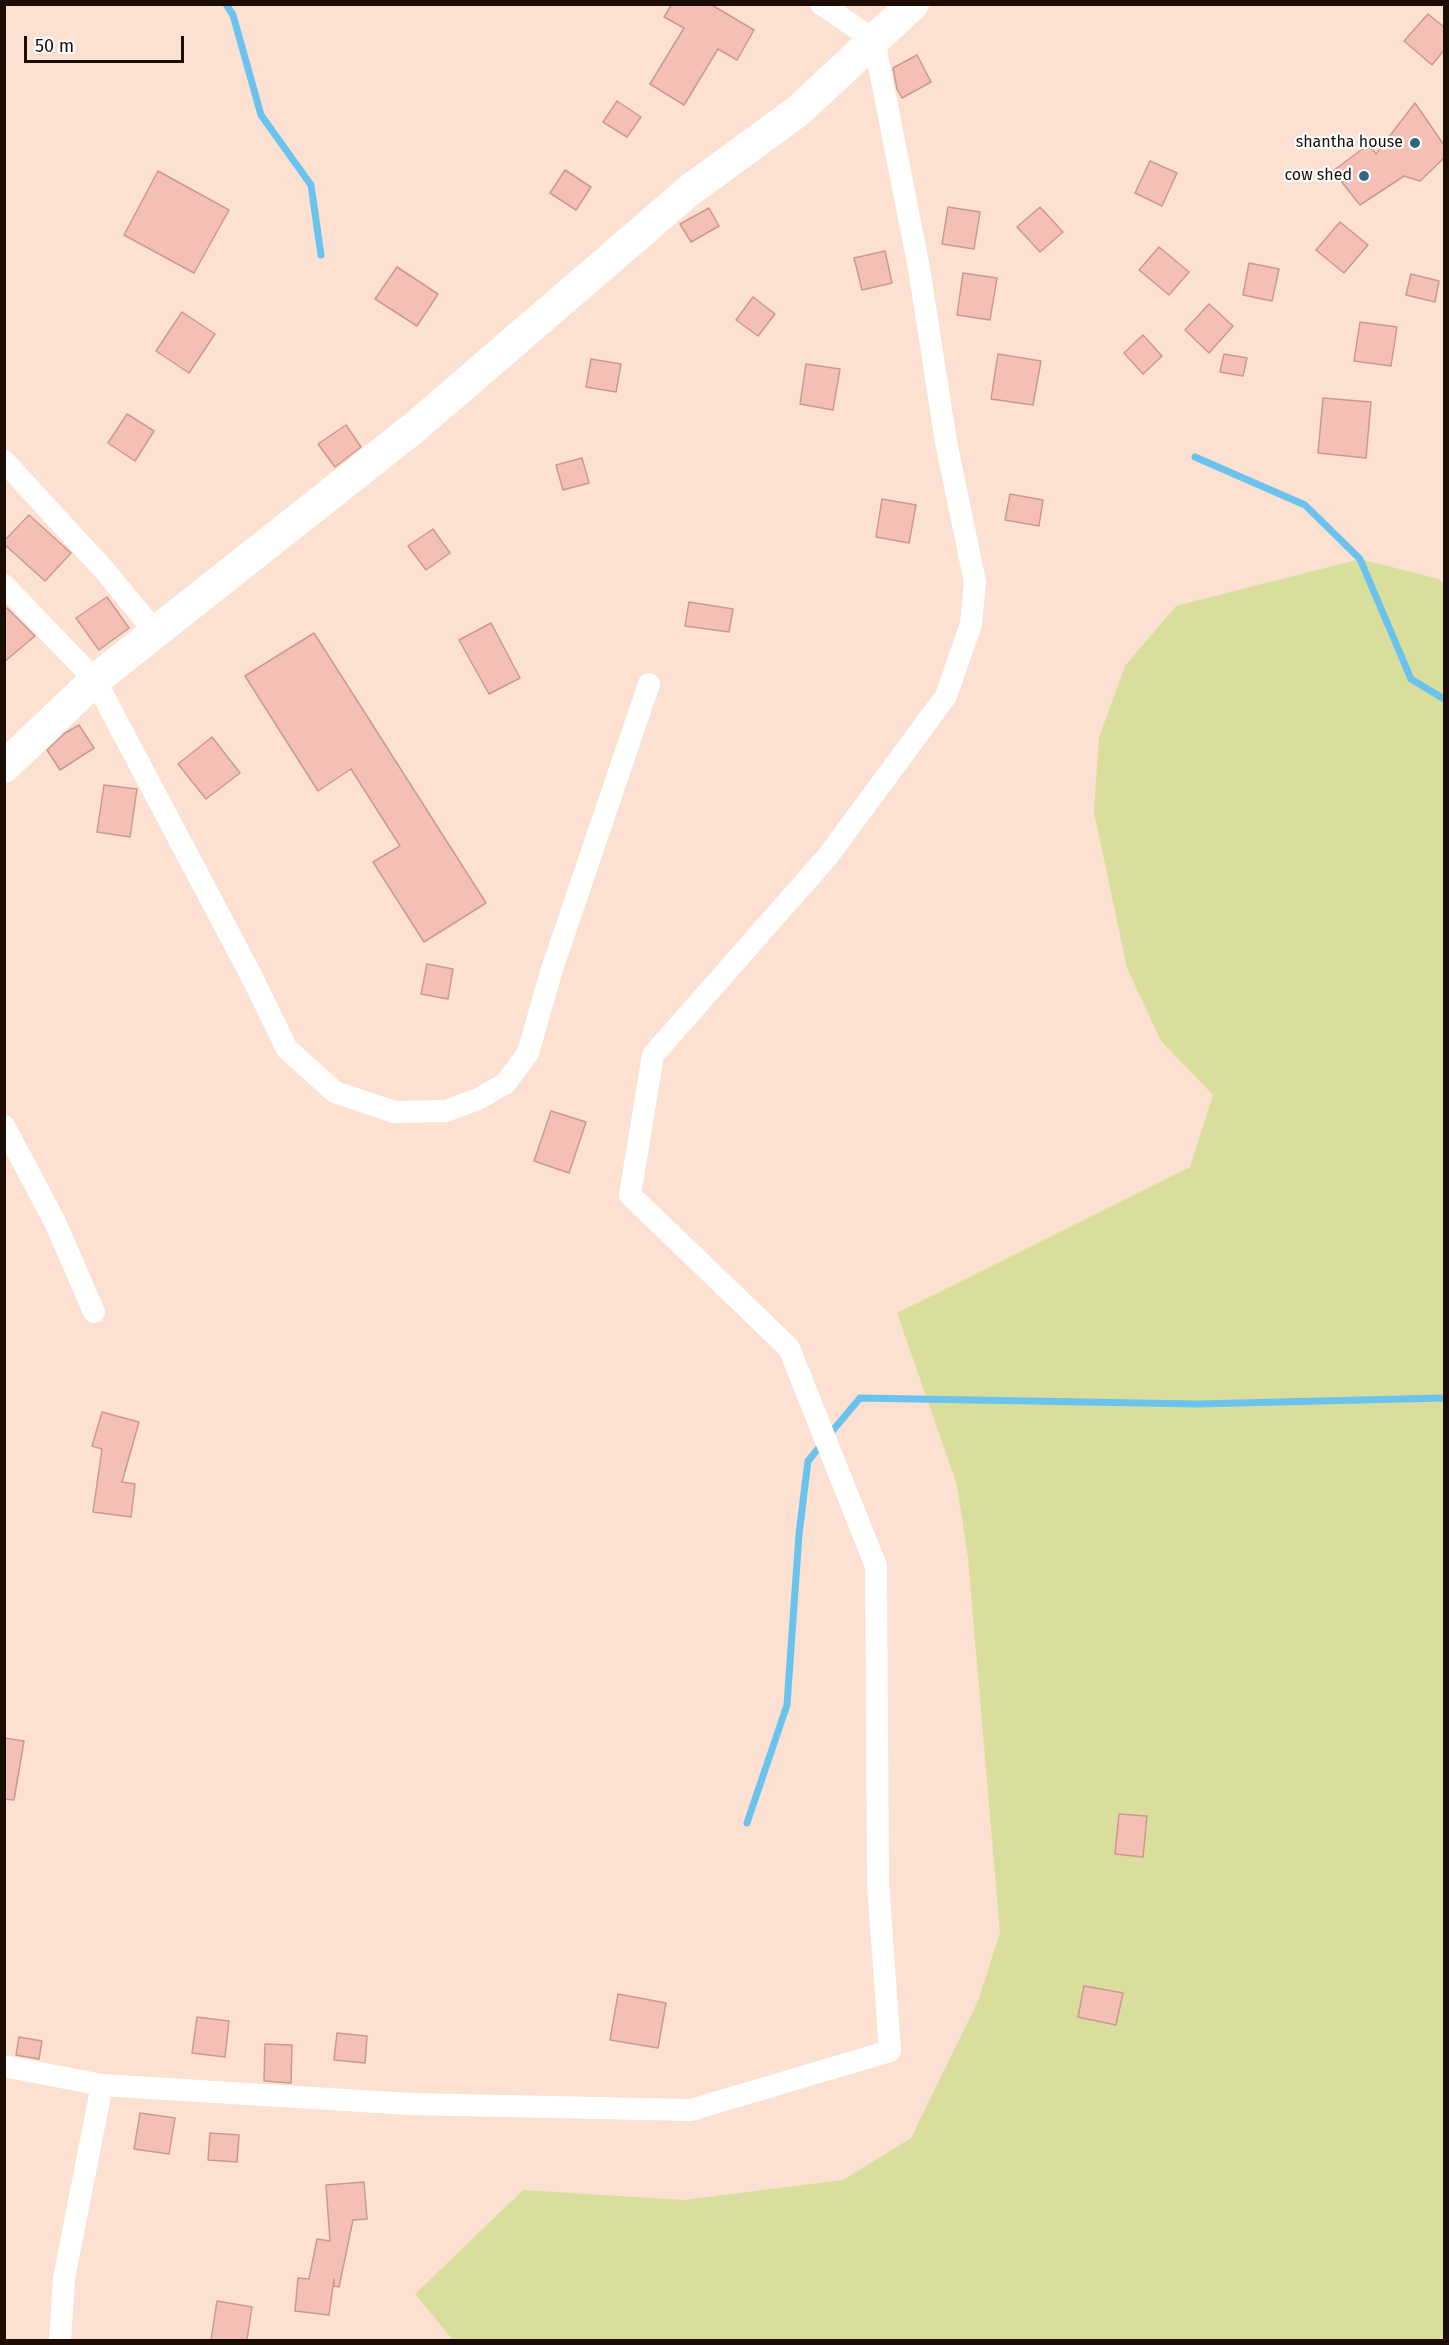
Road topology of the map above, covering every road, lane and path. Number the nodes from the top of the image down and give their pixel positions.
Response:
1 (821, 4) edge
2 (913, 4) edge
3 (874, 40) junction
4 (4, 461) edge
5 (4, 585) edge
6 (155, 632) junction
7 (95, 680) junction
8 (649, 684) dead end
9 (4, 767) edge
10 (4, 1126) edge
11 (94, 1312) dead end
12 (4, 2067) edge
13 (102, 2085) junction
14 (60, 2340) edge

1 - 3 street
2 - 3 main road
3 - 6 main road
3 - 13 street
4 - 6 street
5 - 7 street
6 - 7 main road
7 - 8 street
7 - 9 main road
10 - 11 street
12 - 13 street
13 - 14 street

